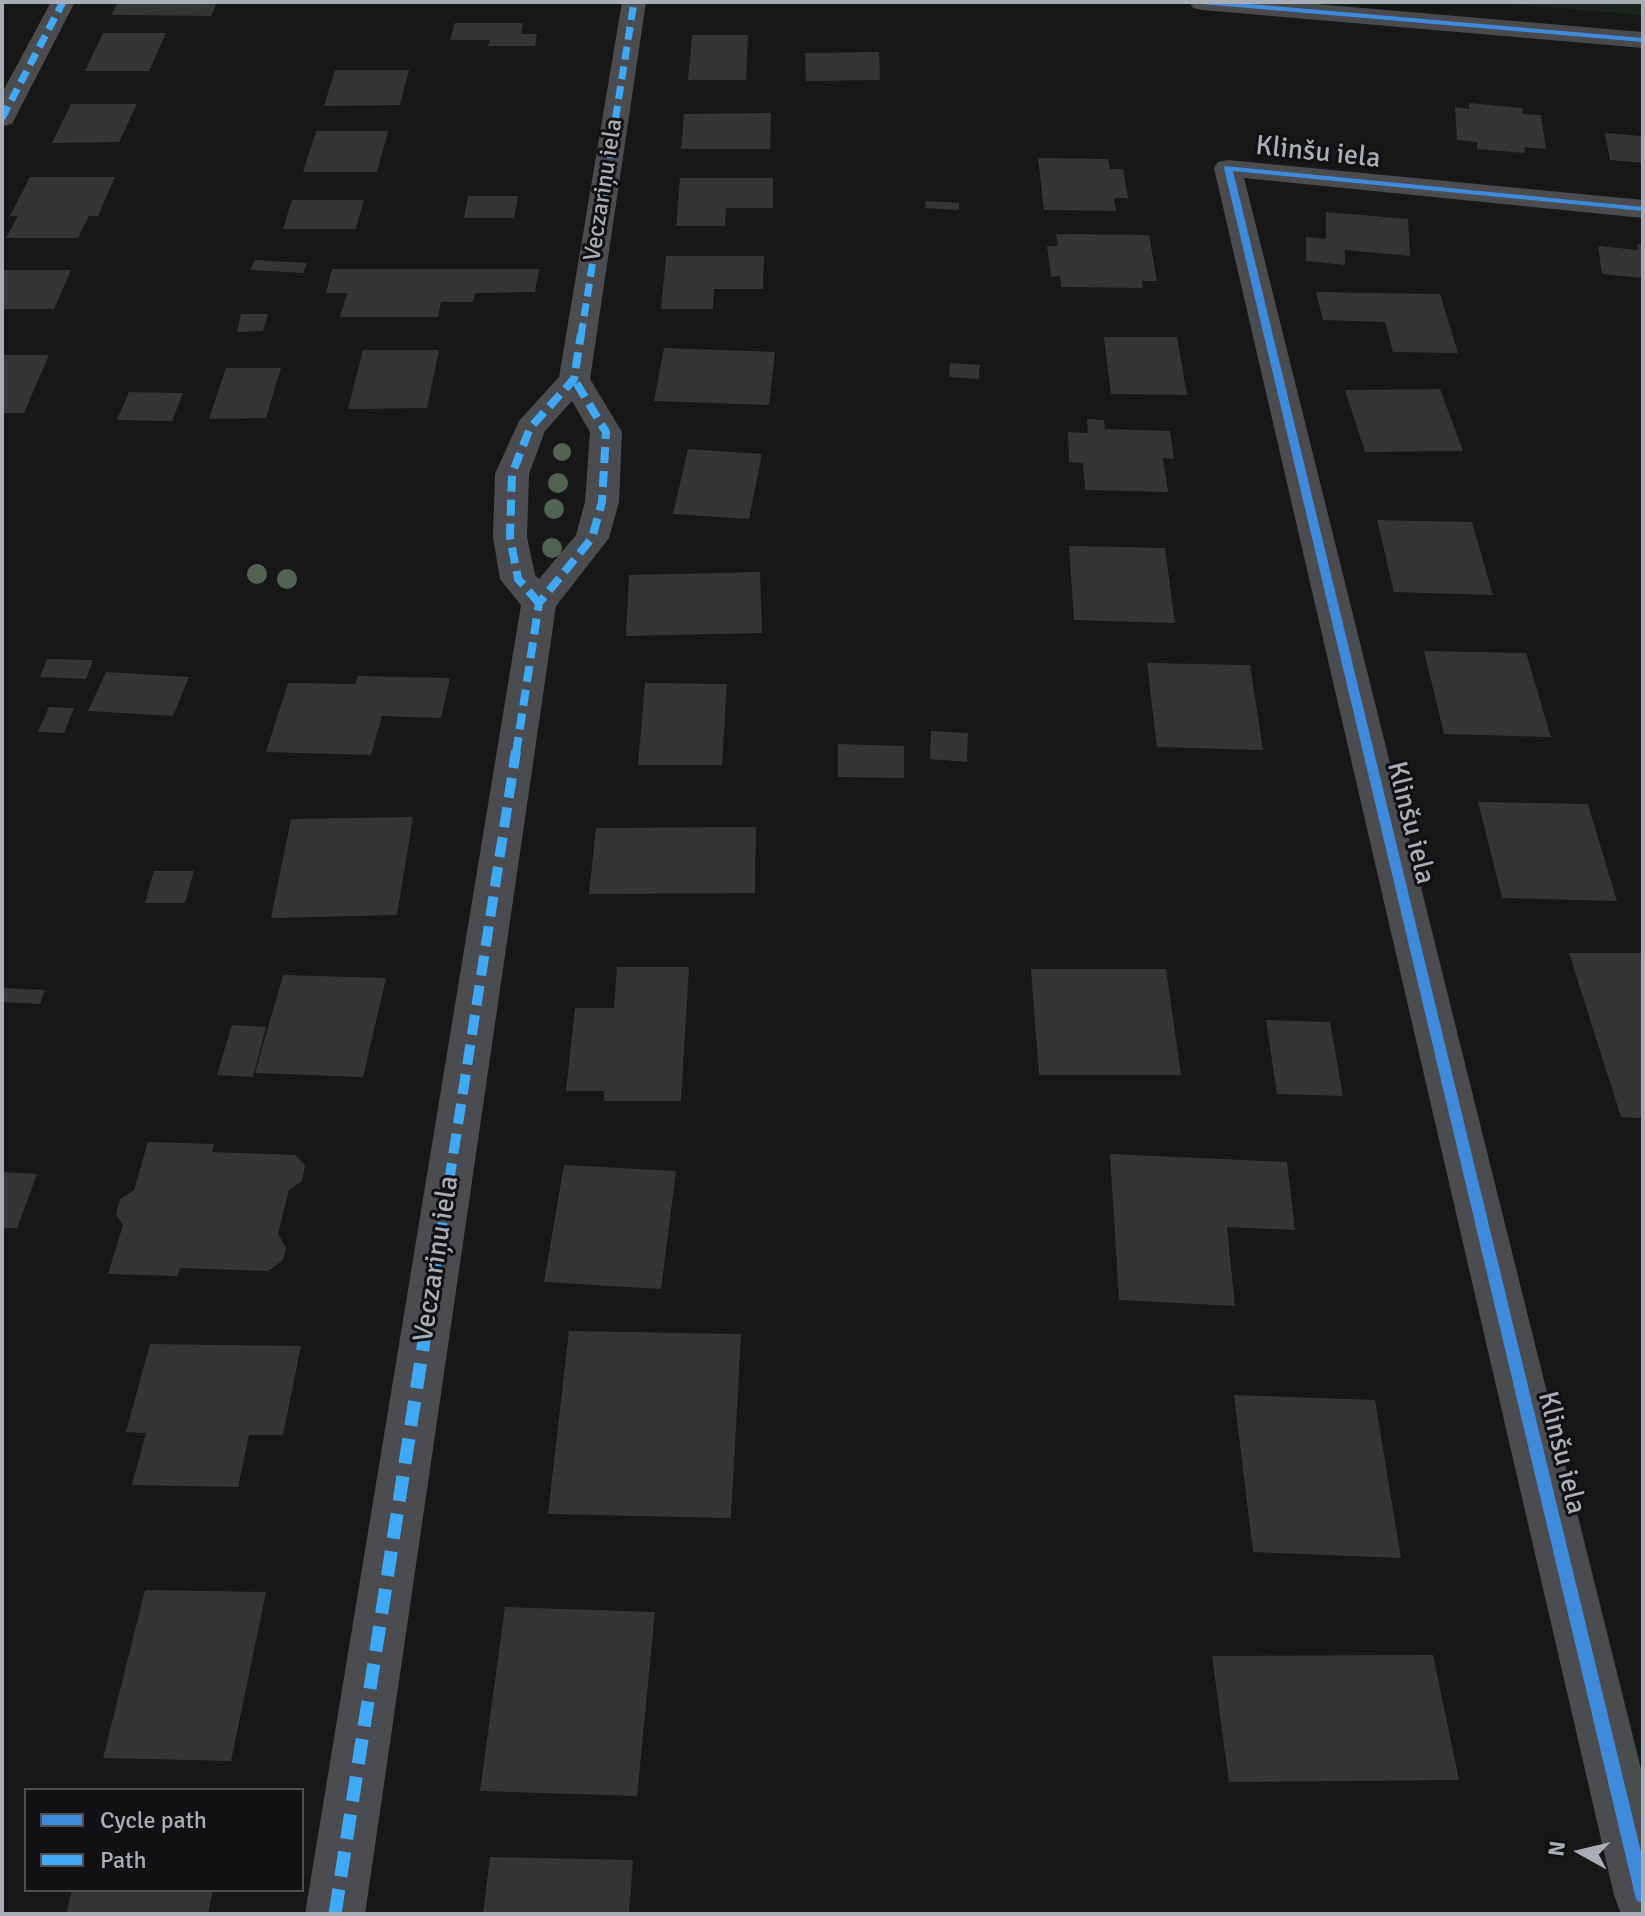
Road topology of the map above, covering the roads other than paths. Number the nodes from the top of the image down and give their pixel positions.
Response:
1 (63, 2) edge
2 (634, 2) edge
3 (1202, 2) edge
4 (1643, 40) edge
5 (2, 118) edge
6 (1643, 209) edge
7 (574, 379) junction
8 (539, 603) junction
9 (1643, 1895) edge
10 (335, 1914) edge

1 - 5 street
2 - 7 street, Veczariņu iela
3 - 4 main road
6 - 9 street, Klinšu iela
7 - 8 street
7 - 8 street
8 - 10 street, Veczariņu iela

